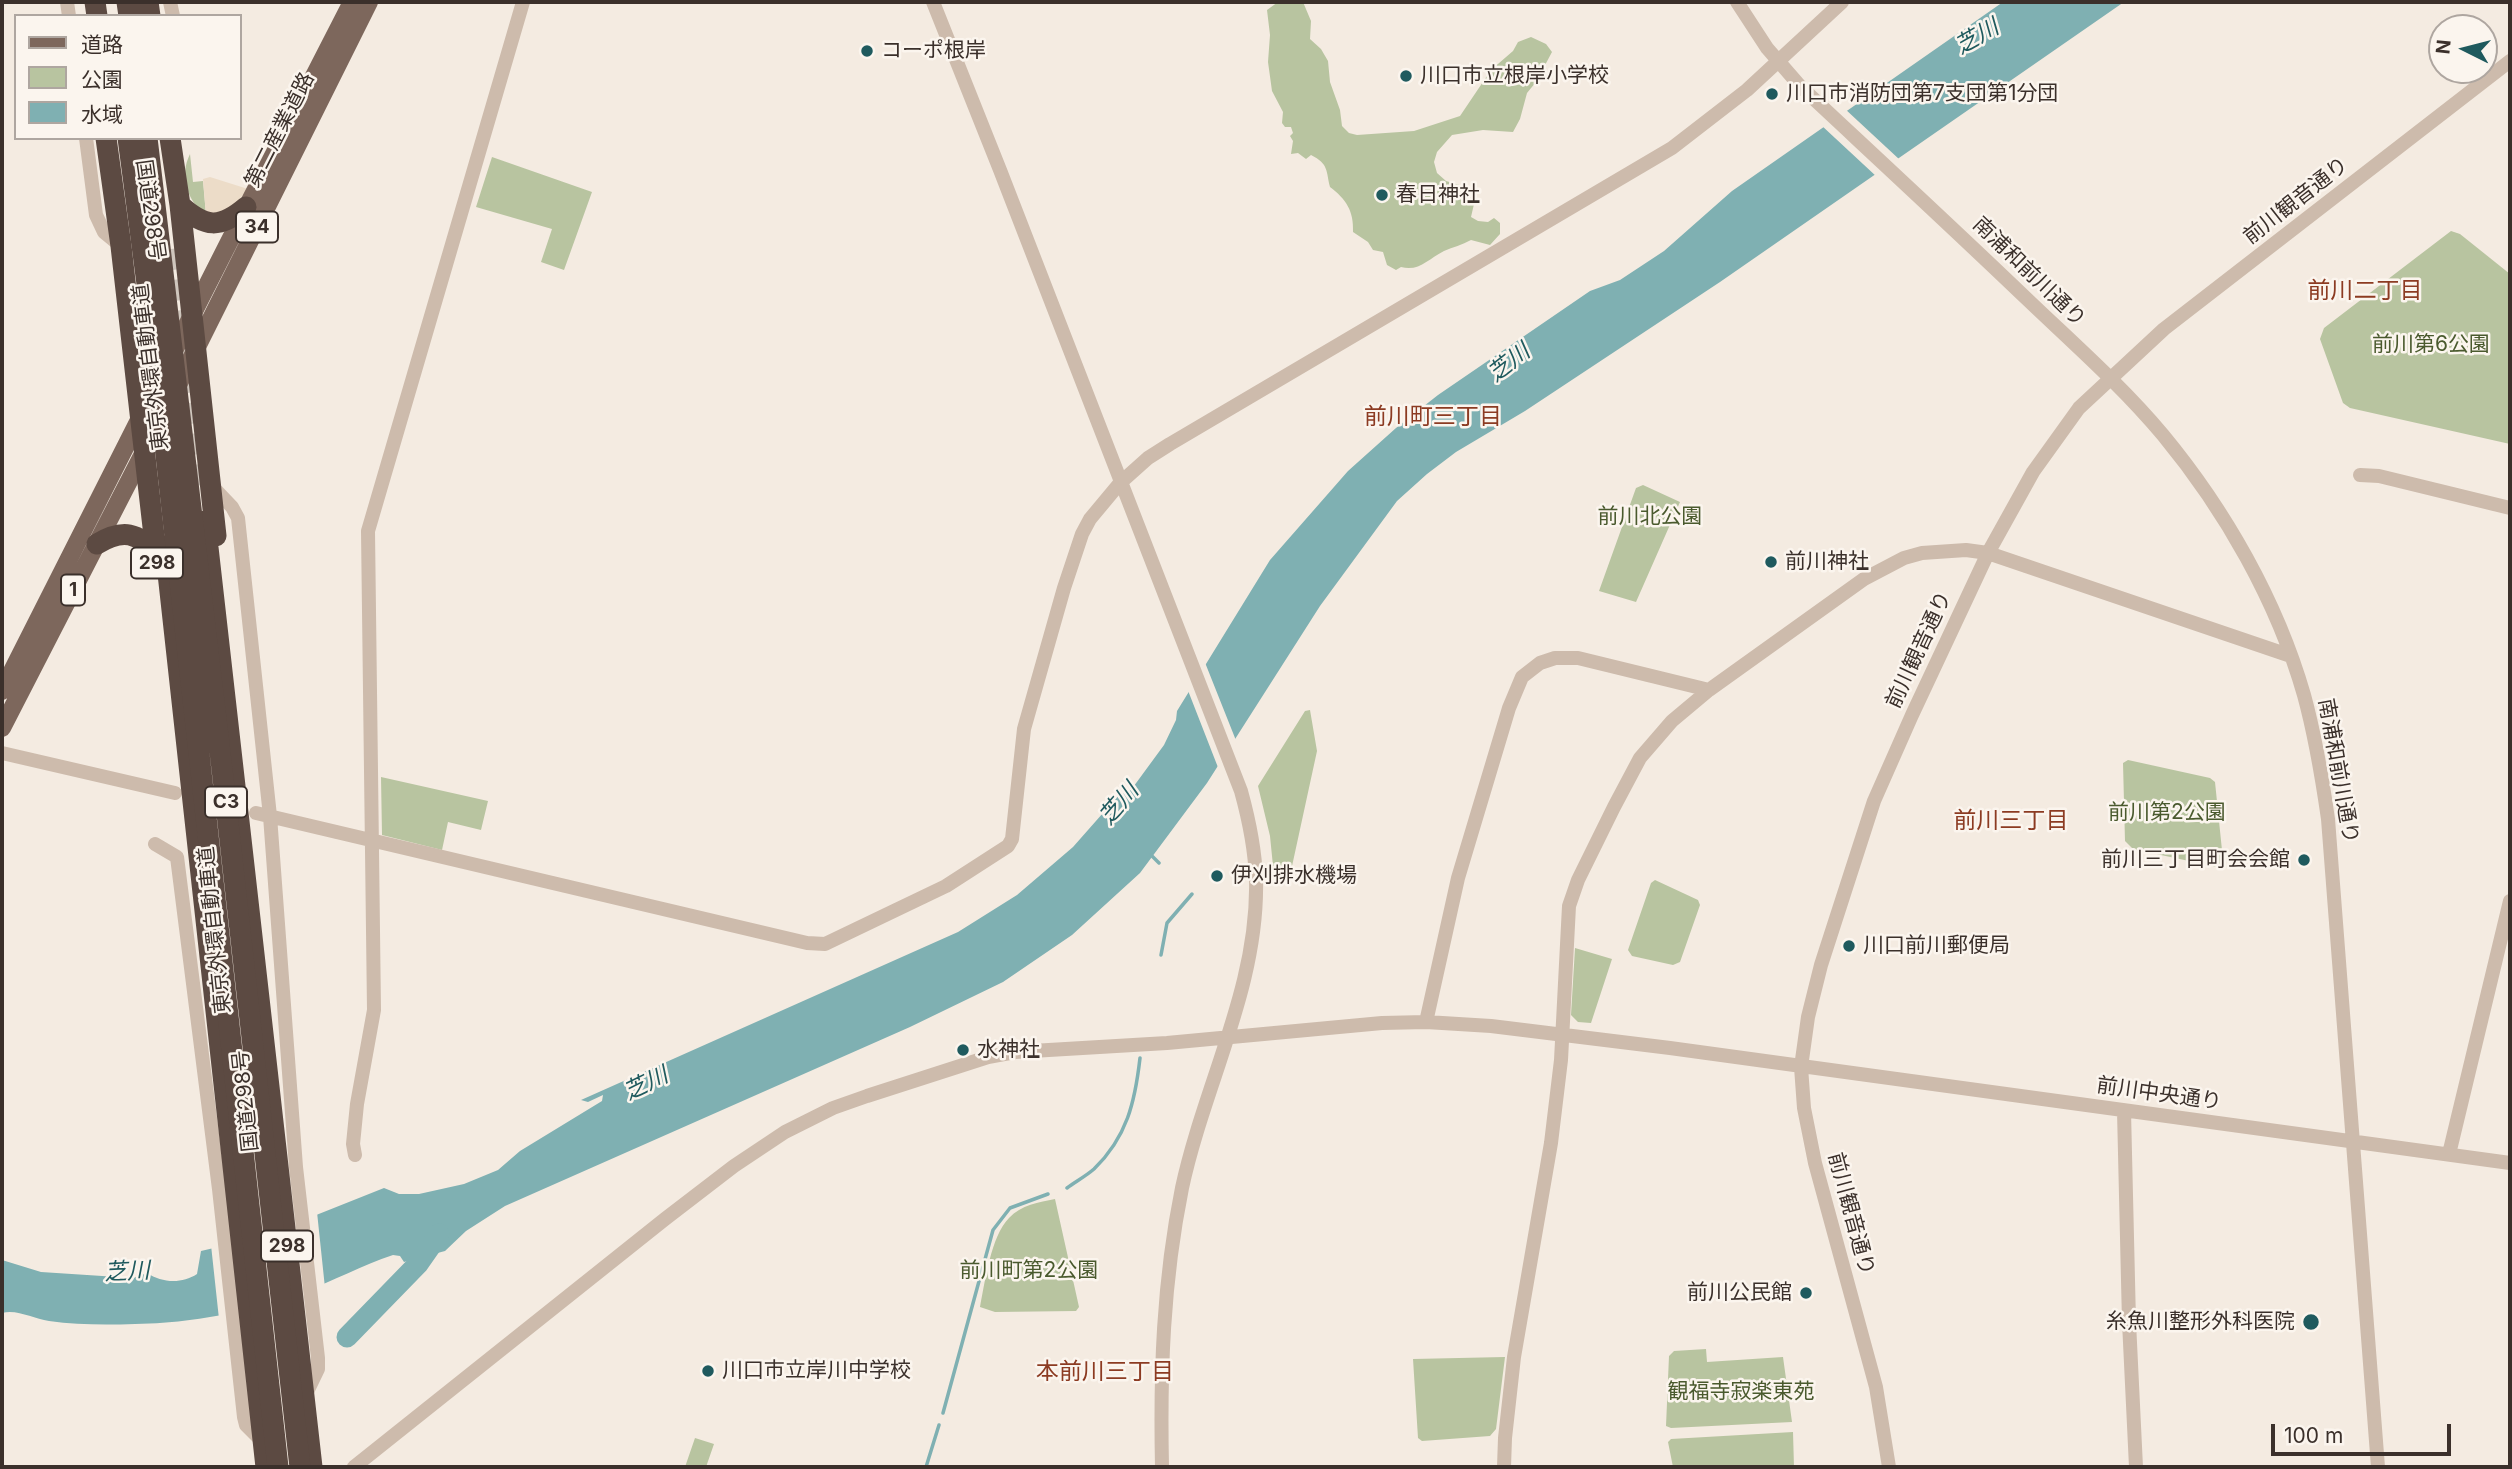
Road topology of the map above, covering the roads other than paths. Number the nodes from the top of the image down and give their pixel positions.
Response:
1 (352, 2) edge
2 (369, 2) edge
3 (523, 2) edge
4 (933, 2) edge
5 (1737, 2) edge
6 (1842, 2) edge
7 (2510, 61) edge
8 (1779, 62) junction
9 (86, 140) edge
10 (106, 140) edge
11 (116, 140) edge
12 (128, 140) edge
13 (147, 140) edge
14 (158, 140) edge
15 (176, 144) edge
16 (180, 205) junction
17 (246, 207) junction
18 (121, 246) junction
19 (171, 249) tunnel mouth
20 (136, 288) dead end
21 (192, 312) junction
22 (196, 346) junction
23 (2110, 378) junction
24 (141, 419) junction
25 (145, 452) junction
26 (2360, 475) dead end
27 (1120, 483) junction
28 (210, 484) junction
29 (2510, 508) edge
30 (205, 521) dead end
31 (97, 544) junction
32 (160, 551) junction
33 (1988, 553) junction
34 (2291, 656) junction
35 (1709, 690) junction
36 (2, 691) edge
37 (2, 728) edge
38 (2, 753) edge
39 (176, 793) dead end
40 (263, 814) junction
41 (370, 840) junction
42 (155, 844) dead end
43 (243, 853) junction
44 (2510, 901) edge
45 (1426, 1022) junction
46 (1563, 1034) junction
47 (1227, 1037) junction
48 (1801, 1067) junction
49 (2124, 1111) junction
50 (2353, 1142) junction
51 (355, 1154) dead end
52 (2449, 1154) junction
53 (2510, 1163) edge
54 (287, 1169) junction
55 (226, 1186) junction
56 (266, 1467) edge
57 (278, 1467) edge
58 (300, 1467) edge
59 (312, 1467) edge
60 (355, 1467) edge
61 (1162, 1467) edge
62 (1504, 1467) edge
63 (1889, 1467) edge
64 (2136, 1467) edge
65 (2378, 1467) edge

1 - 17 main road, 第二産業道路 / 34
2 - 22 main road, 第二産業道路 / 34
3 - 41 street
4 - 27 street
5 - 8 street, 南浦和前川通り
6 - 8 street
7 - 23 street, 前川観音通り
8 - 23 street, 南浦和前川通り
8 - 27 street
9 - 18 street
10 - 18 highway, 298
11 - 20 highway, 国道298号
12 - 57 highway, 東京外環自動車道 / C3, bridge
13 - 58 highway, 東京外環自動車道 / C3, bridge
14 - 19 highway, 国道298号
15 - 16 highway, 298
16 - 17 highway
16 - 21 highway, 298
17 - 21 main road, 第二産業道路 / 34
18 - 24 highway, 298
21 - 22 highway, 298
21 - 24 main road, 第二産業道路 / 34
22 - 25 main road, 第二産業道路 / 34
22 - 28 highway, 298
23 - 33 street, 前川観音通り
23 - 34 street, 南浦和前川通り
24 - 25 highway, 298
24 - 36 main road, 第二産業道路 / 1
25 - 31 main road, 第二産業道路 / 1
25 - 32 highway, 298
26 - 29 street
27 - 41 street
27 - 47 street
28 - 40 street
28 - 43 highway, 298
30 - 43 highway, 国道298号 / 298
31 - 32 highway
31 - 37 main road, 第二産業道路 / 1
32 - 55 highway, 国道298号 / 298
33 - 34 street
33 - 35 street
33 - 48 street, 前川観音通り
34 - 50 street, 南浦和前川通り
35 - 45 street
35 - 46 street
38 - 39 street
40 - 41 street
40 - 54 street
41 - 51 street
42 - 55 street
43 - 54 highway, 国道298号 / 298
44 - 52 street
45 - 46 street, 前川中央通り
45 - 47 street, 前川中央通り
46 - 48 street, 前川中央通り
46 - 62 street
47 - 60 street, 前川中央通り
47 - 61 street
48 - 49 street, 前川中央通り
48 - 63 street, 前川観音通り
49 - 50 street, 前川中央通り
49 - 64 street
50 - 52 street, 前川中央通り
50 - 65 street, 南浦和前川通り
52 - 53 street, 前川中央通り
54 - 59 highway, 国道298号 / 298
55 - 56 highway, 国道298号 / 298

